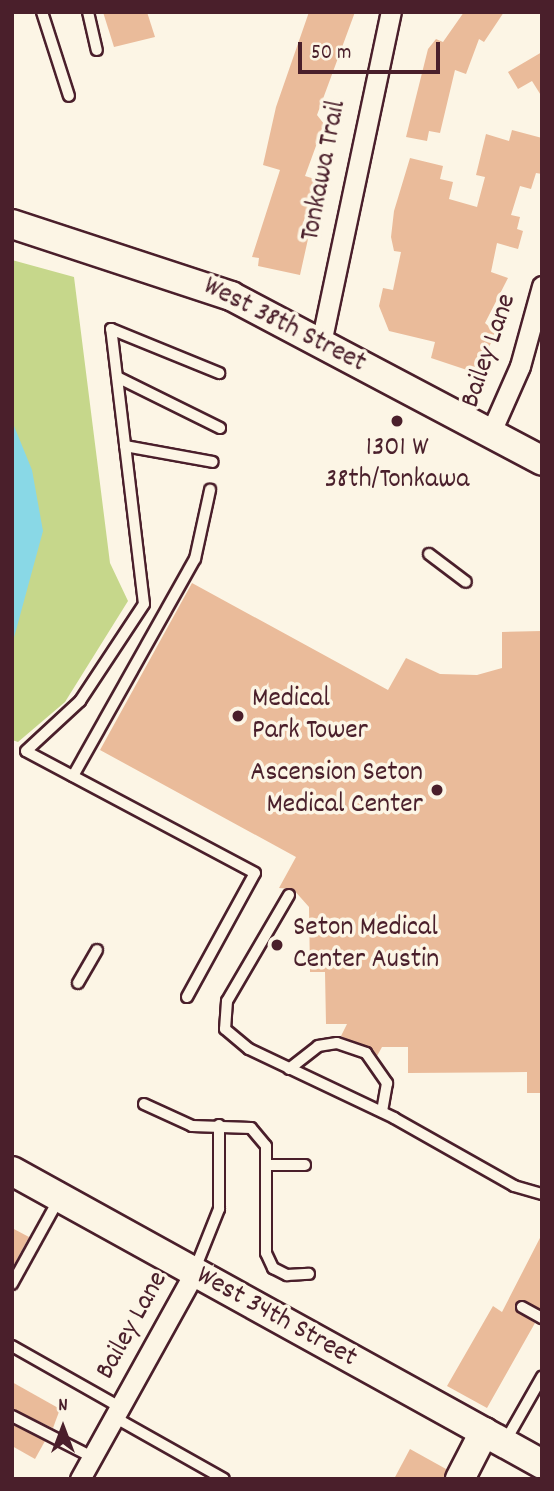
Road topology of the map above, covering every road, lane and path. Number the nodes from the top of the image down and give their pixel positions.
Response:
1 (42, 12) edge
2 (88, 12) edge
3 (391, 12) edge
4 (97, 50) dead end
5 (69, 96) dead end
6 (12, 224) edge
7 (542, 286) edge
8 (321, 343) junction
9 (219, 373) dead end
10 (117, 377) junction
11 (220, 428) dead end
12 (490, 434) junction
13 (125, 446) junction
14 (542, 461) edge
15 (213, 463) dead end
16 (210, 490) dead end
17 (429, 554) dead end
18 (466, 582) dead end
19 (74, 776) junction
20 (289, 895) dead end
21 (97, 950) dead end
22 (78, 982) dead end
23 (187, 997) dead end
24 (289, 1069) junction
25 (144, 1104) dead end
26 (382, 1112) junction
27 (219, 1125) junction
28 (266, 1165) junction
29 (305, 1165) dead end
30 (12, 1171) edge
31 (542, 1194) edge
32 (60, 1198) junction
33 (194, 1273) junction
34 (309, 1274) dead end
35 (12, 1284) edge
36 (523, 1307) dead end
37 (542, 1318) edge
38 (12, 1346) edge
39 (542, 1377) edge
40 (117, 1412) junction
41 (12, 1416) edge
42 (494, 1438) junction
43 (92, 1457) junction
44 (542, 1464) edge
45 (542, 1470) edge
46 (80, 1479) edge
47 (224, 1479) edge
48 (460, 1479) edge
49 (528, 1479) edge

1 - 5 lane
2 - 4 lane
3 - 8 street, Tonkawa Trail
6 - 8 street, West 38th Street
7 - 12 street, Bailey Lane
8 - 12 street, West 38th Street
9 - 10 lane
10 - 11 lane
10 - 13 lane
12 - 14 street, West 38th Street
13 - 15 lane
13 - 19 lane
16 - 19 lane
17 - 18 lane
19 - 23 lane
20 - 24 lane
21 - 22 lane
24 - 26 lane
24 - 26 lane
25 - 27 lane
26 - 31 lane
27 - 28 lane
27 - 33 lane
28 - 29 lane
28 - 34 lane
30 - 32 street, West 34th Street
32 - 33 street, West 34th Street
32 - 35 lane
33 - 40 street, Bailey Lane
33 - 42 street, West 34th Street
36 - 37 lane
38 - 40 lane
39 - 42 lane
40 - 43 street, Bailey Lane
40 - 47 lane
41 - 43 lane
42 - 44 street, West 34th Street
42 - 48 street
43 - 46 street, Bailey Lane
45 - 49 street

